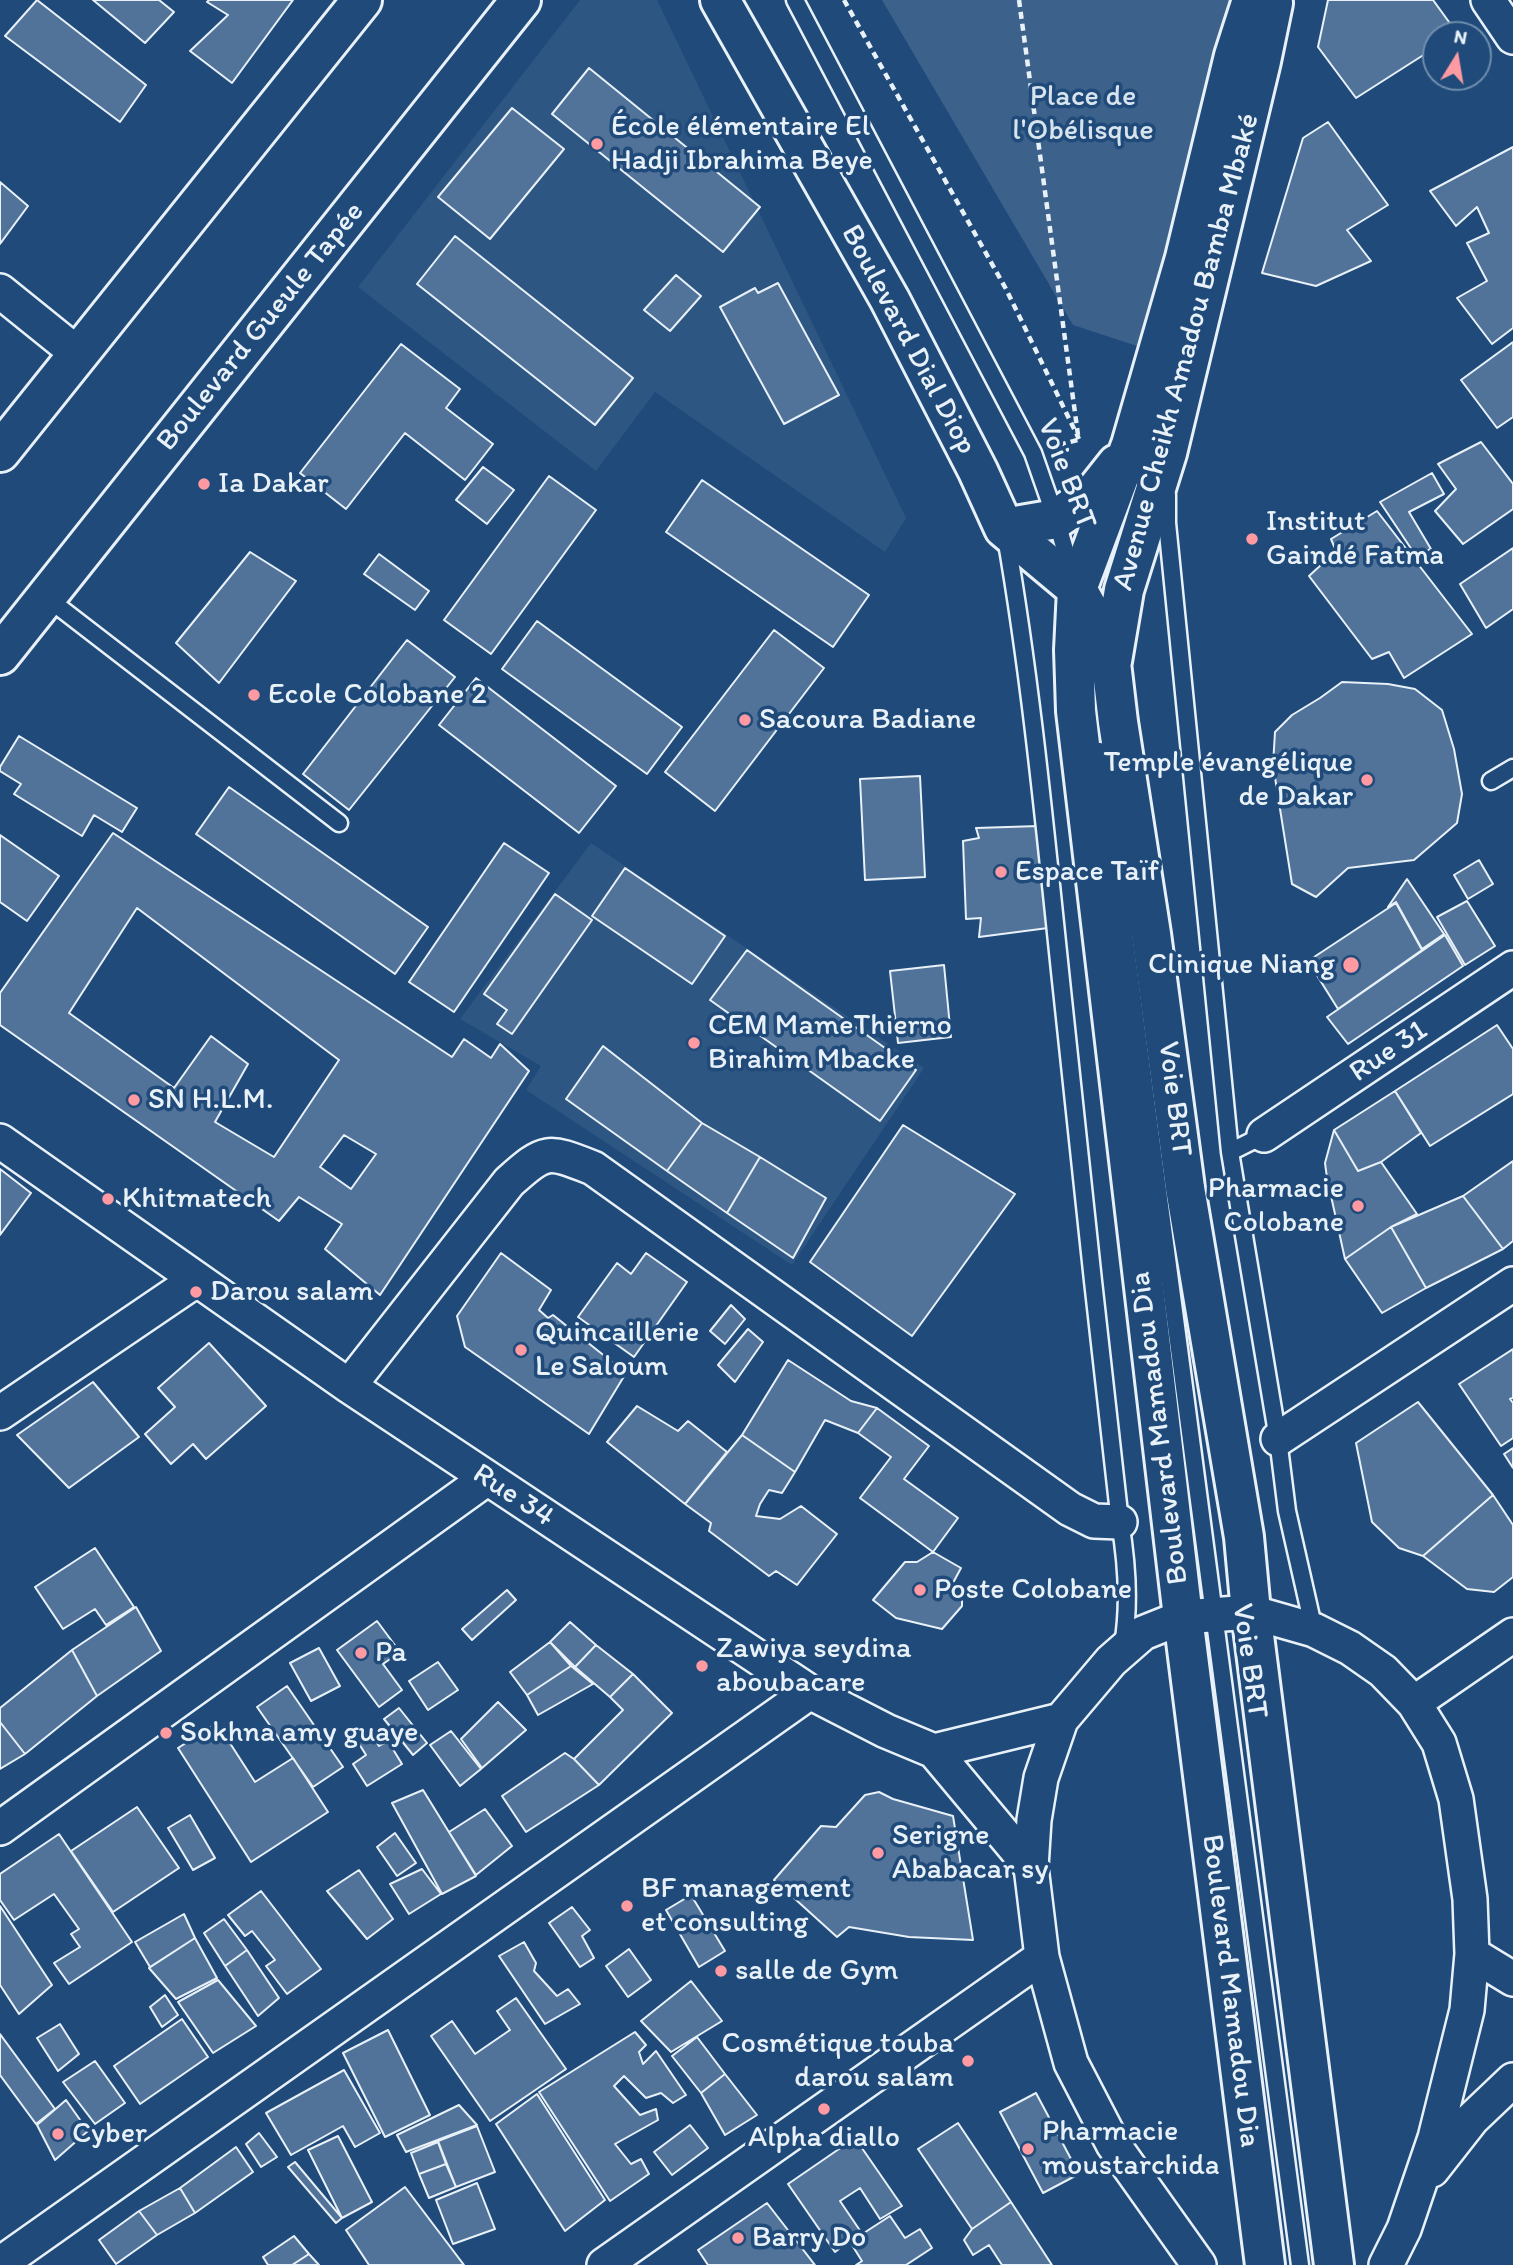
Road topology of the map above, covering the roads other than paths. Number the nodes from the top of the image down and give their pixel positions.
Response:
1 (362, 0) edge
2 (521, 0) edge
3 (720, 0) edge
4 (796, 0) edge
5 (1252, 0) edge
6 (1273, 0) edge
7 (1488, 0) edge
8 (1513, 37) edge
9 (0, 291) edge
10 (78, 354) junction
11 (1149, 449) junction
12 (0, 452) edge
13 (1056, 519) junction
14 (1004, 528) junction
15 (1077, 589) junction
16 (46, 597) junction
17 (0, 655) edge
18 (1111, 663) junction
19 (1092, 698) dead end
20 (1098, 738) dead end
21 (1513, 768) edge
22 (1491, 781) dead end
23 (339, 822) dead end
24 (1513, 968) edge
25 (1264, 1135) joint
26 (0, 1141) edge
27 (1230, 1152) junction
28 (196, 1280) junction
29 (1513, 1284) edge
30 (349, 1386) junction
31 (0, 1413) edge
32 (1278, 1439) junction
33 (486, 1479) junction
34 (1120, 1522) junction
35 (1216, 1614) junction
36 (1314, 1630) junction
37 (1513, 1635) edge
38 (1122, 1651) junction
39 (810, 1692) junction
40 (1414, 1703) junction
41 (1060, 1720) junction
42 (934, 1751) junction
43 (0, 1828) edge
44 (1031, 1867) junction
45 (1472, 1954) junction
46 (1042, 1957) junction
47 (1513, 1979) edge
48 (1513, 2080) edge
49 (1418, 2188) junction
50 (0, 2264) edge
51 (604, 2265) edge
52 (1199, 2265) edge
53 (1265, 2265) edge
54 (1300, 2265) edge
55 (1334, 2265) edge
56 (1386, 2265) edge

1 - 10 street
2 - 16 street, Boulevard Gueule Tapée
3 - 14 street, Boulevard Dial Diop
4 - 13 lane, Voie BRT
5 - 11 street, Avenue Cheikh Amadou Bamba Mbaké
6 - 11 street, Avenue Cheikh Amadou Bamba Mbaké
7 - 8 street
9 - 10 street
10 - 12 street
11 - 13 street
11 - 15 street, Avenue Cheikh Amadou Bamba Mbaké
11 - 18 street, Avenue Cheikh Amadou Bamba Mbaké
11 - 27 lane
13 - 14 street
13 - 15 lane, Voie BRT
14 - 15 street, Boulevard Dial Diop
14 - 34 lane
15 - 18 street, Boulevard Dial Diop
15 - 19 lane, Voie BRT
15 - 35 street, Boulevard Mamadou Dia
16 - 17 street, Boulevard Gueule Tapée
16 - 23 lane
18 - 35 street, Boulevard Mamadou Dia
20 - 35 lane, Voie BRT
21 - 22 lane
24 - 25 street, Rue 31
25 - 27 lane
26 - 28 street, Rue 34
27 - 32 lane
28 - 30 street, Rue 34
28 - 31 street
29 - 32 street
30 - 33 street, Rue 34
30 - 34 street
32 - 36 lane
33 - 39 street, Rue 34
33 - 43 street
34 - 38 lane
35 - 36 street
35 - 38 street
35 - 53 street, Boulevard Mamadou Dia
35 - 54 lane, Voie BRT
35 - 55 street, Boulevard Mamadou Dia
36 - 40 street
37 - 40 street
38 - 41 street
39 - 42 street, Rue 34
39 - 50 street
40 - 45 street
41 - 42 street
41 - 44 street
42 - 44 street
44 - 46 street
45 - 47 street
45 - 49 street
46 - 51 street
46 - 52 street
48 - 49 street
49 - 56 street

